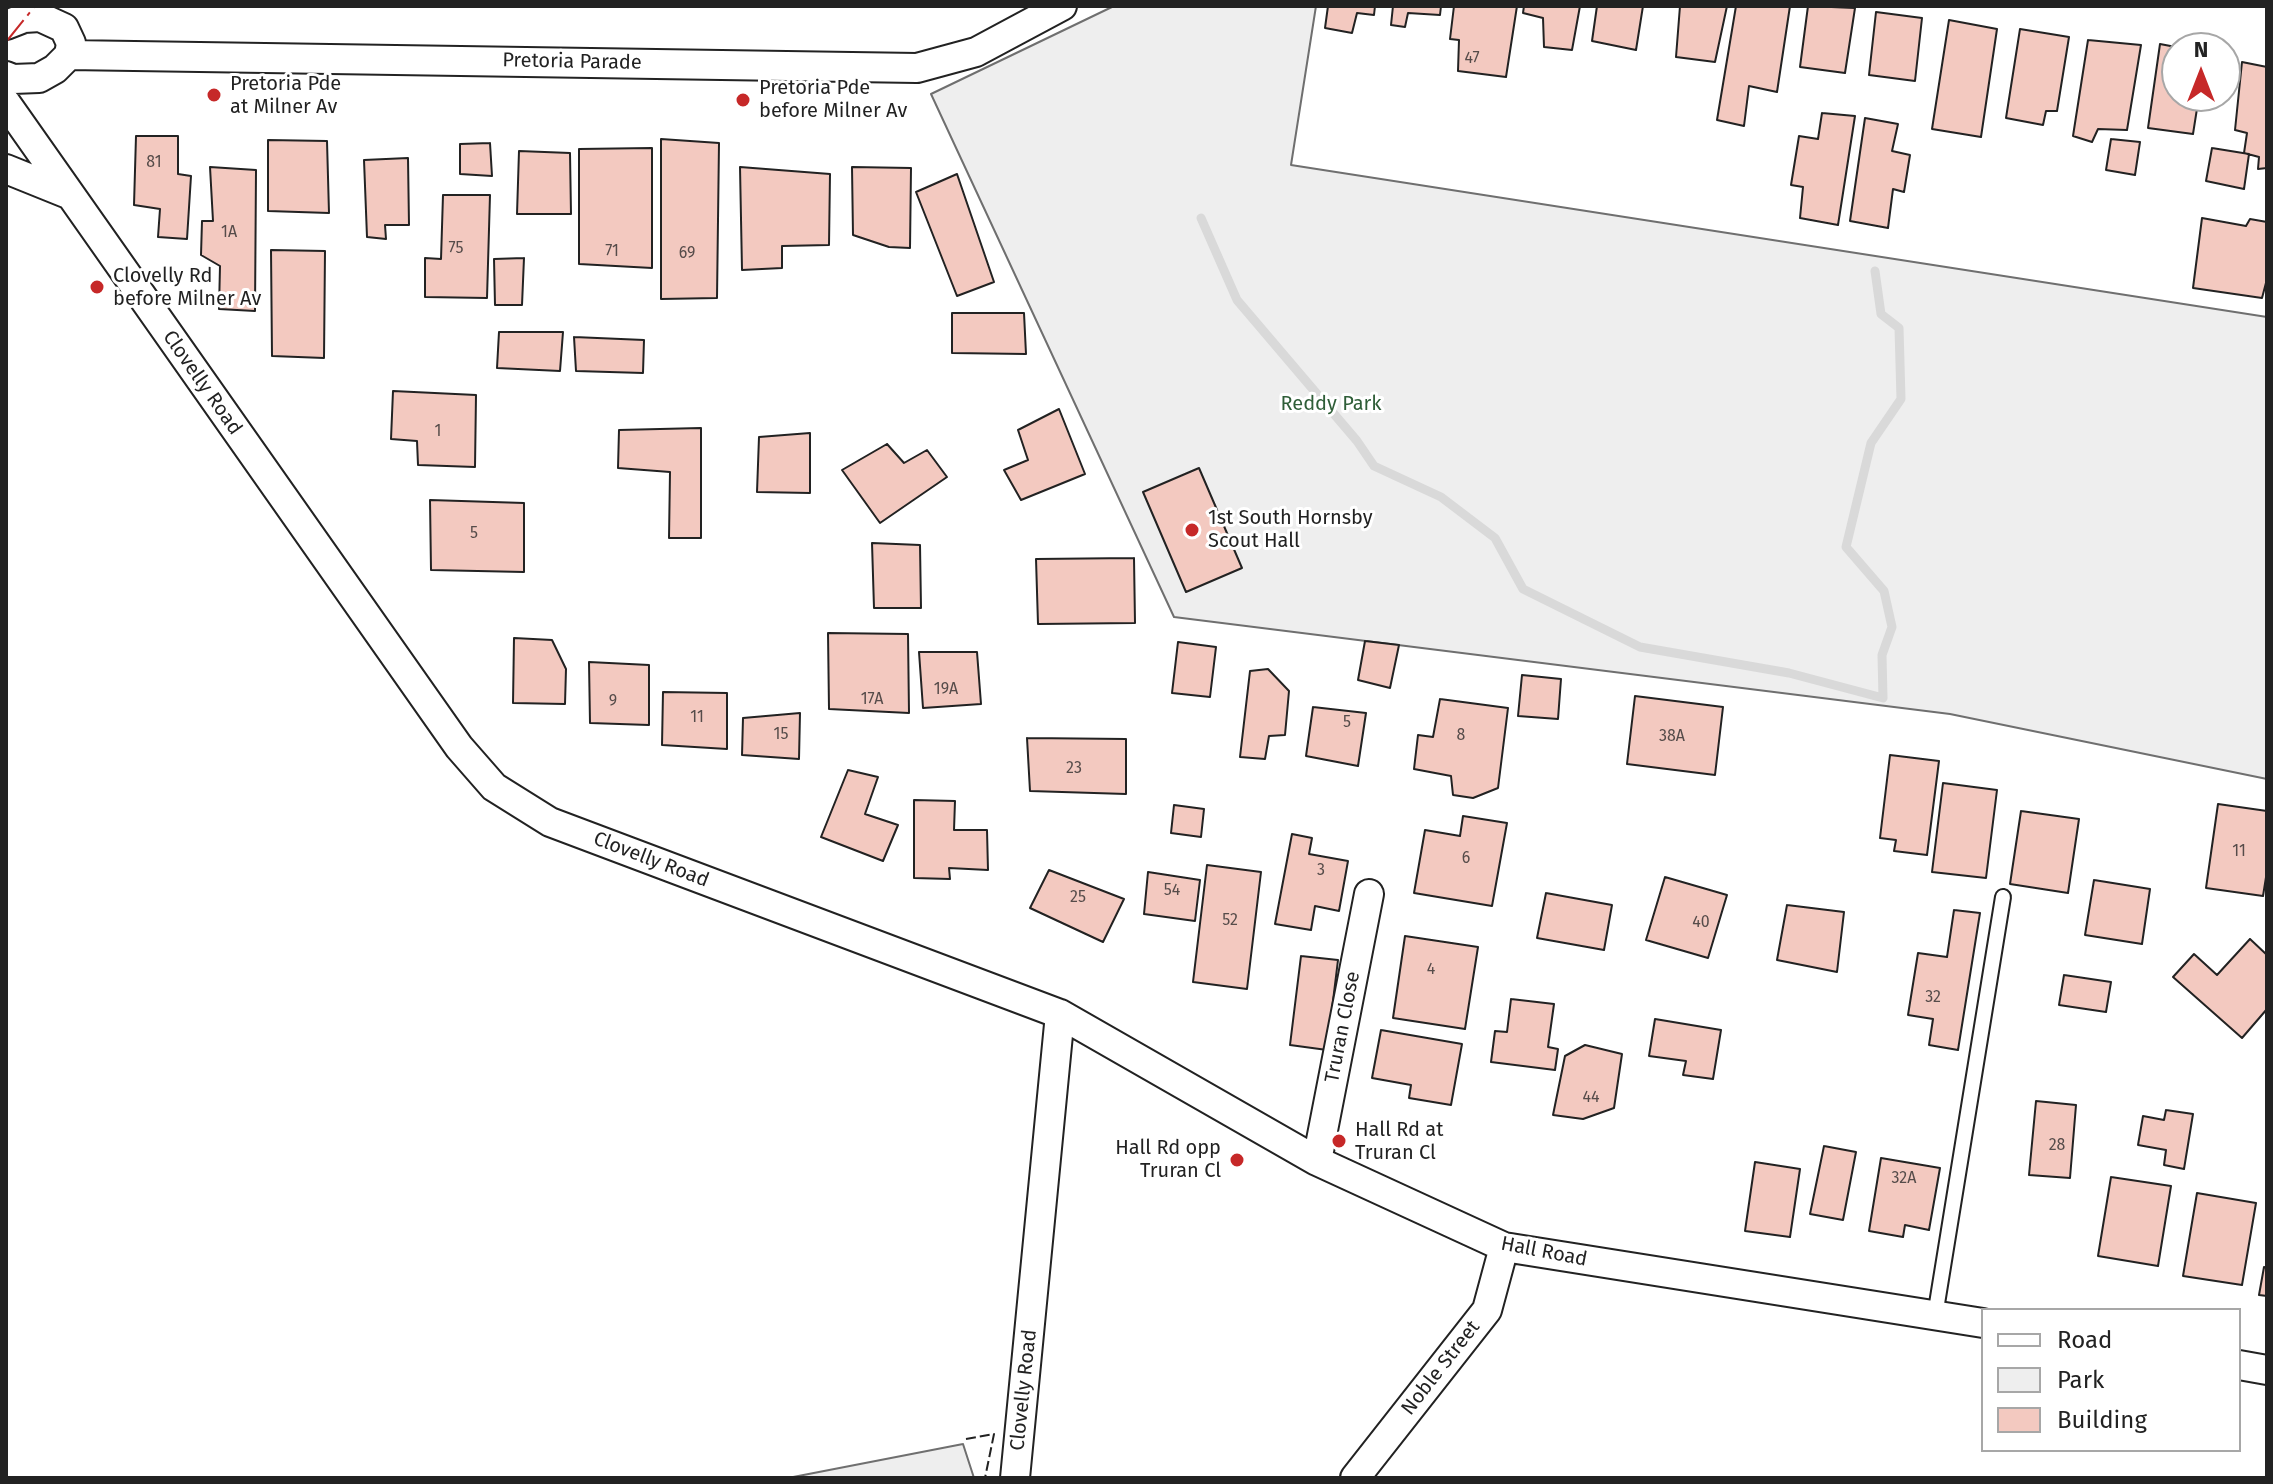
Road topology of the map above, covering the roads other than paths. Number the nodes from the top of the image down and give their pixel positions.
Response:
1 (1062, 6) edge
2 (42, 12) edge
3 (6, 25) edge
4 (69, 55) junction
5 (8, 88) edge
6 (6, 169) edge
7 (68, 194) junction
8 (1369, 894) dead end
9 (2003, 897) dead end
10 (1060, 1014) junction
11 (1317, 1161) junction
12 (1504, 1247) junction
13 (1935, 1316) junction
14 (1981, 1323) edge
15 (2241, 1365) edge
16 (2267, 1370) edge
17 (1015, 1478) edge
18 (1355, 1478) edge

1 - 4 street, Pretoria Parade
2 - 3 street
2 - 4 street
4 - 5 street
5 - 7 street, Clovelly Road
6 - 7 street
7 - 10 street, Clovelly Road
8 - 11 street, Truran Close
9 - 13 lane
10 - 11 street, Hall Road
10 - 17 street, Clovelly Road
11 - 12 street, Hall Road
12 - 13 street, Hall Road
12 - 18 street, Noble Street
13 - 14 street, Hall Road
15 - 16 street

